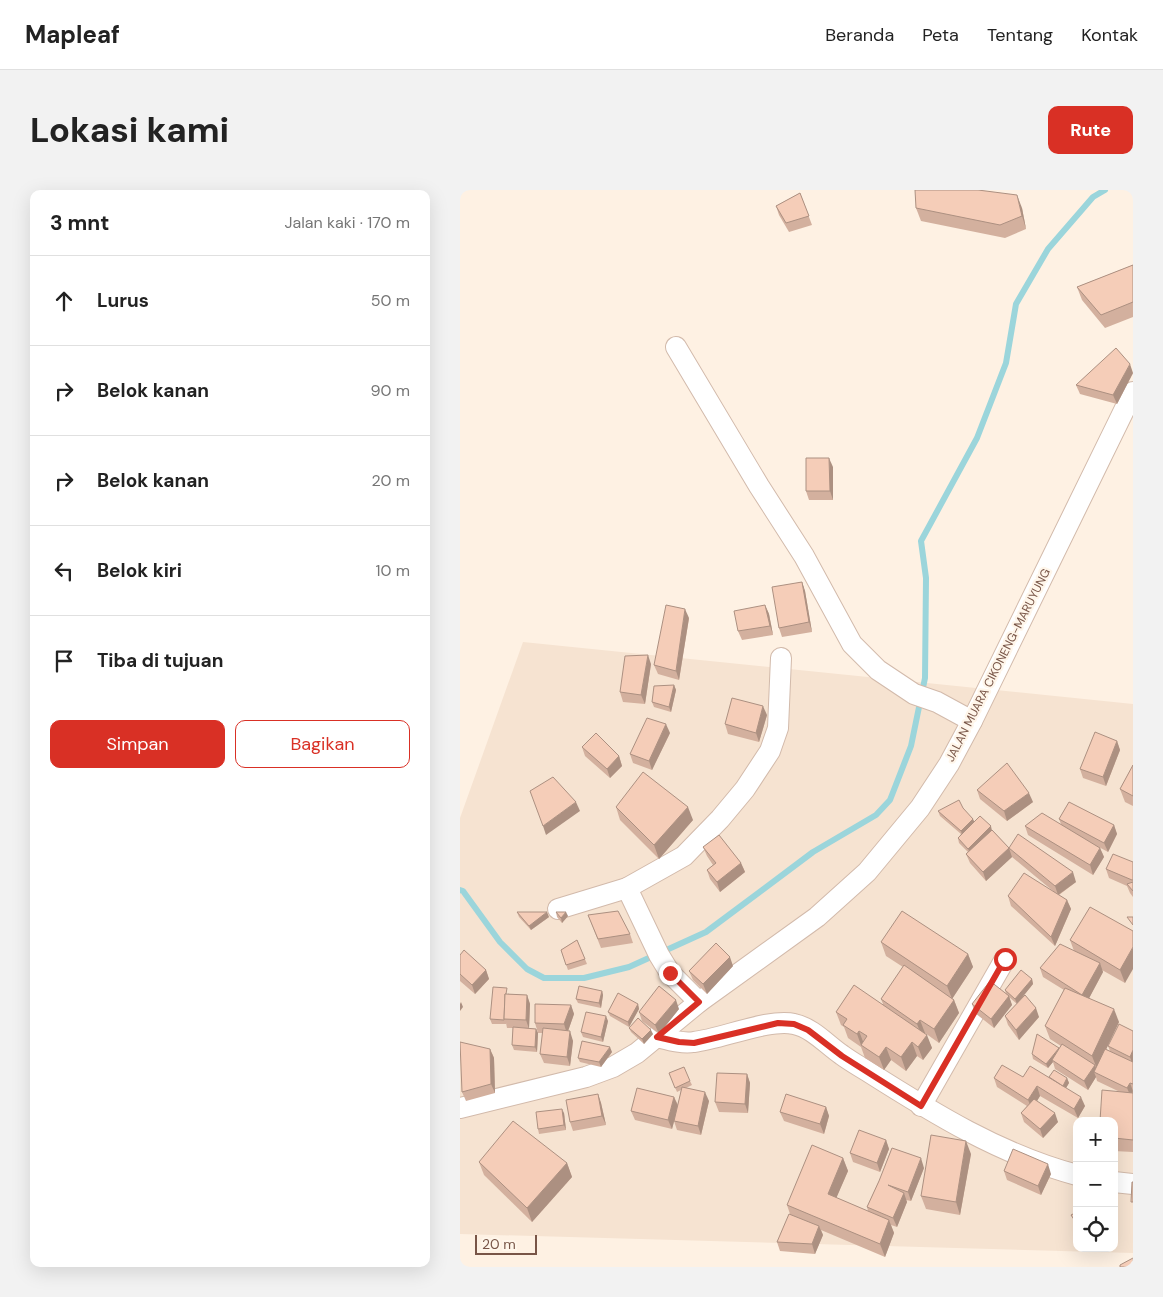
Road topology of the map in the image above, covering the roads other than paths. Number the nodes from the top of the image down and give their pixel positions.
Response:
1 (676, 346) dead end
2 (1133, 392) edge
3 (781, 658) dead end
4 (972, 721) junction
5 (627, 888) junction
6 (558, 909) dead end
7 (1005, 959) dead end
8 (699, 1002) junction
9 (657, 1037) junction
10 (921, 1106) junction
11 (460, 1108) edge
12 (1073, 1174) edge
13 (1118, 1182) edge
14 (1133, 1184) edge

1 - 4 street
2 - 4 street, JALAN MUARA CIKONENG-MARUYUNG
3 - 5 street
4 - 8 street, JALAN MUARA CIKONENG-MARUYUNG
5 - 6 street
5 - 8 street
7 - 10 street
8 - 9 street, JALAN MUARA CIKONENG-MARUYUNG
9 - 10 street
9 - 11 street, JALAN MUARA CIKONENG-MARUYUNG
10 - 12 street
13 - 14 street

